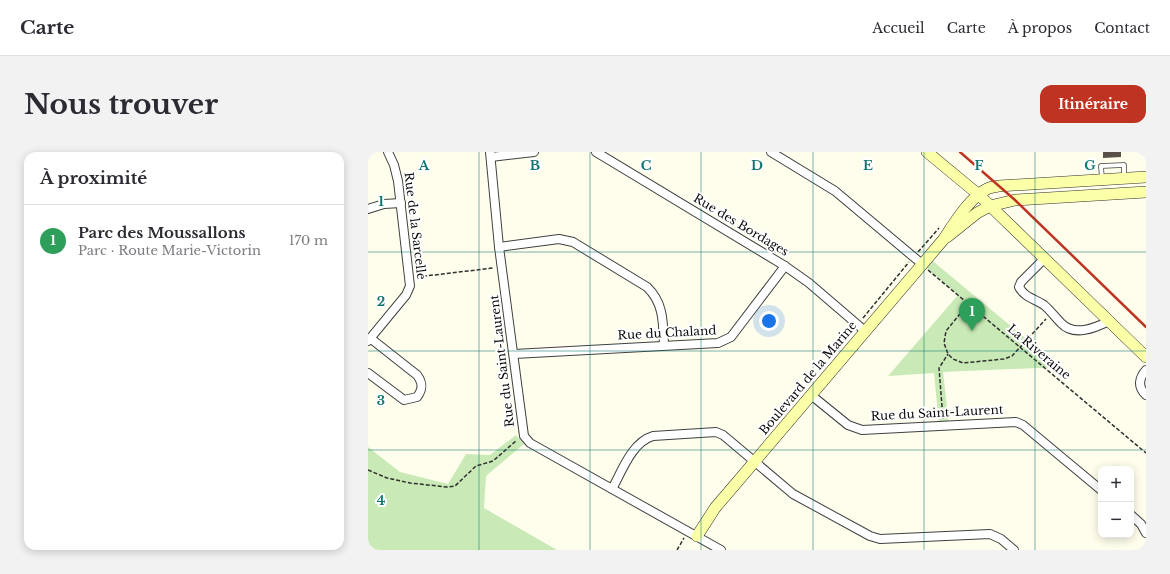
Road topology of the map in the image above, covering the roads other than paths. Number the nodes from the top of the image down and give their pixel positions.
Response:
1 (388, 152) edge
2 (534, 152) edge
3 (596, 152) edge
4 (771, 152) edge
5 (927, 152) edge
6 (490, 155) edge
7 (1146, 177) edge
8 (1124, 178) junction
9 (1146, 192) edge
10 (1125, 193) junction
11 (979, 195) junction
12 (401, 203) junction
13 (990, 206) junction
14 (368, 209) edge
15 (943, 240) junction
16 (499, 247) junction
17 (1044, 259) junction
18 (918, 261) junction
19 (785, 266) junction
20 (1110, 321) junction
21 (861, 327) junction
22 (369, 339) edge
23 (664, 345) junction
24 (514, 354) junction
25 (1146, 357) edge
26 (1146, 370) edge
27 (368, 373) edge
28 (811, 395) junction
29 (1146, 395) edge
30 (754, 462) junction
31 (1098, 488) edge
32 (612, 489) junction
33 (1134, 518) edge
34 (1146, 532) edge
35 (697, 536) junction
36 (721, 550) edge
37 (1014, 550) edge

1 - 12 street, Rue de la Sarcelle
2 - 6 street
3 - 19 street, Rue des Bordages
4 - 18 street
5 - 11 street
6 - 16 street, Rue du Saint-Laurent
7 - 8 street, Boulevard de la Marine
8 - 10 street
8 - 11 street, Boulevard de la Marine
9 - 10 street, Boulevard de la Marine
10 - 13 street, Boulevard de la Marine
11 - 13 street
11 - 15 street, Boulevard de la Marine
12 - 14 street
12 - 22 street, Rue de la Sarcelle
13 - 15 street, Boulevard de la Marine
13 - 17 street
15 - 18 street, Boulevard de la Marine
16 - 23 street
16 - 24 street, Rue du Saint-Laurent
17 - 20 street
17 - 20 street
18 - 21 street, Boulevard de la Marine
19 - 21 street, Rue des Bordages
19 - 23 street, Rue du Chaland
20 - 25 street
21 - 28 street, Boulevard de la Marine
22 - 27 street, Rue de la Sarcelle
23 - 24 street, Rue du Chaland
24 - 32 street, Rue du Saint-Laurent
26 - 29 street
28 - 30 street, Boulevard de la Marine
28 - 31 street, Rue du Saint-Laurent
30 - 32 street
30 - 35 street, Boulevard de la Marine
30 - 37 street
32 - 35 street, Rue du Saint-Laurent
33 - 34 street
35 - 36 street, Rue du Saint-Laurent

